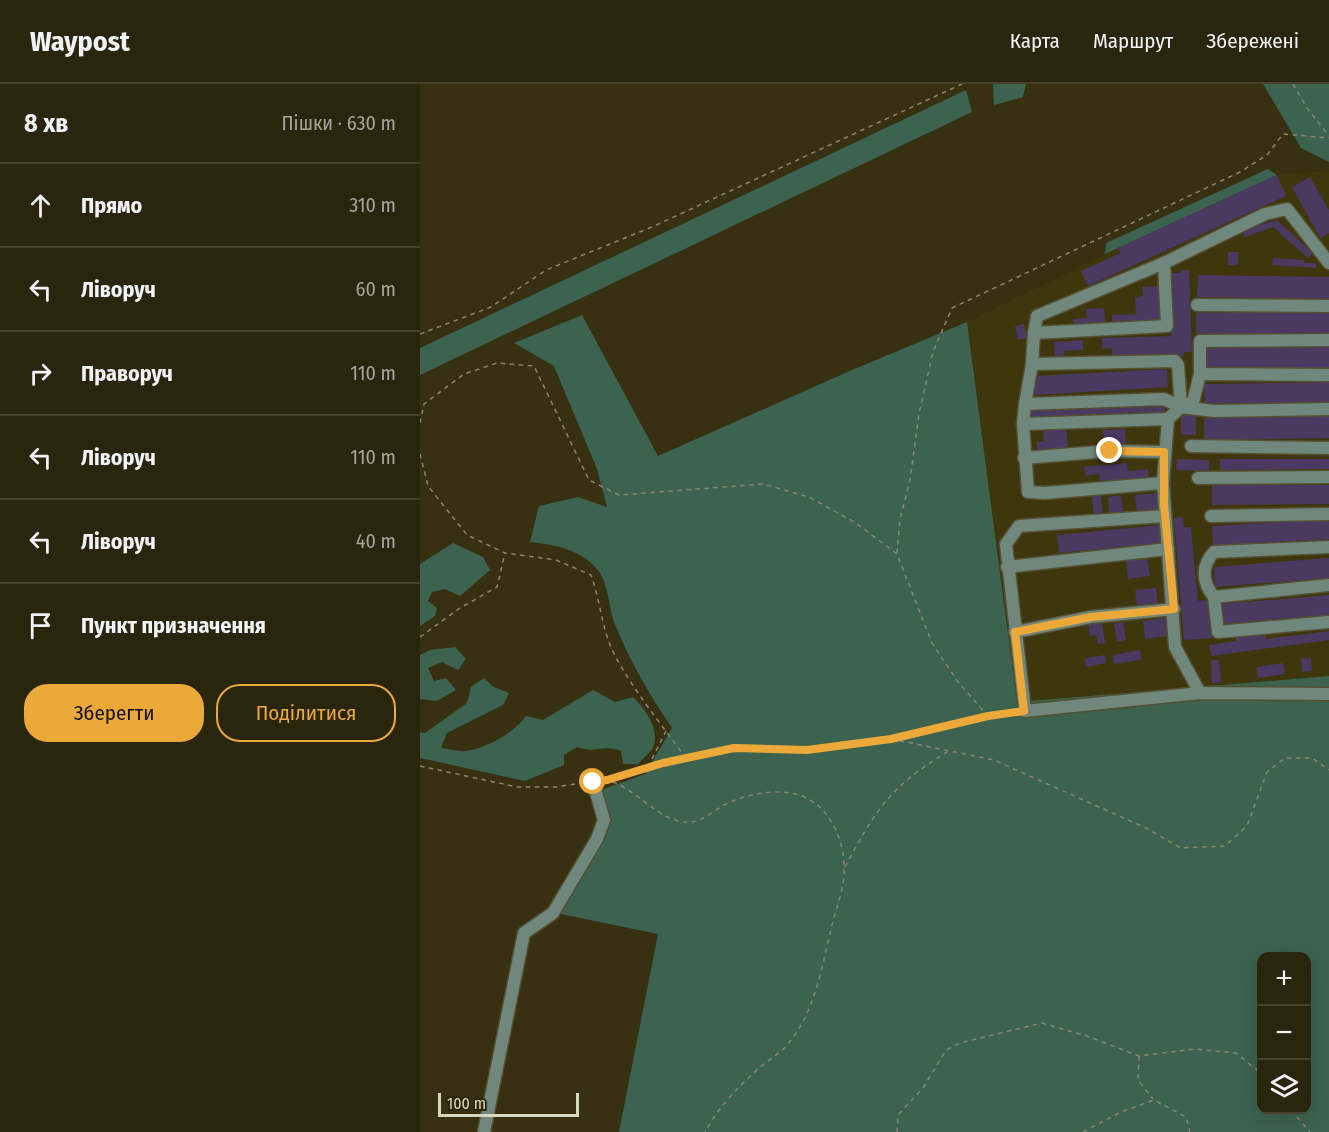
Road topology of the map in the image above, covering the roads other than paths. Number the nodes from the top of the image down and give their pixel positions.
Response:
1 (1164, 263) junction
2 (1329, 263) edge
3 (1197, 305) dead end
4 (1329, 306) edge
5 (1034, 333) junction
6 (1329, 340) edge
7 (1032, 364) junction
8 (1200, 374) junction
9 (1329, 375) edge
10 (1025, 404) junction
11 (1180, 407) junction
12 (1329, 409) edge
13 (1168, 419) junction
14 (1023, 424) junction
15 (1191, 446) dead end
16 (1329, 448) edge
17 (1164, 452) junction
18 (1024, 458) junction
19 (1329, 477) edge
20 (1198, 478) dead end
21 (1163, 483) junction
22 (1329, 514) edge
23 (1165, 516) junction
24 (1211, 516) dead end
25 (1329, 547) edge
26 (1168, 549) junction
27 (1007, 567) junction
28 (1329, 585) edge
29 (1214, 597) junction
30 (1174, 609) junction
31 (1329, 622) edge
32 (1015, 632) junction
33 (1200, 693) junction
34 (1329, 694) edge
35 (593, 782) road end
36 (484, 1132) edge

1 - 2 lane
1 - 5 lane
1 - 5 lane
3 - 4 lane
5 - 7 lane
6 - 8 lane
7 - 10 lane
7 - 11 lane
8 - 9 lane
8 - 11 lane
10 - 11 lane
10 - 14 lane
11 - 12 lane
11 - 13 lane
13 - 14 lane
13 - 17 lane
14 - 18 lane
15 - 16 lane
17 - 18 lane
17 - 21 lane
18 - 21 lane
19 - 20 lane
21 - 23 lane
22 - 24 lane
23 - 26 lane
23 - 27 lane
25 - 29 lane
26 - 27 lane
26 - 30 lane
27 - 32 lane
28 - 29 lane
29 - 31 lane
30 - 32 lane
30 - 33 lane
32 - 33 lane
33 - 34 lane
35 - 36 lane

